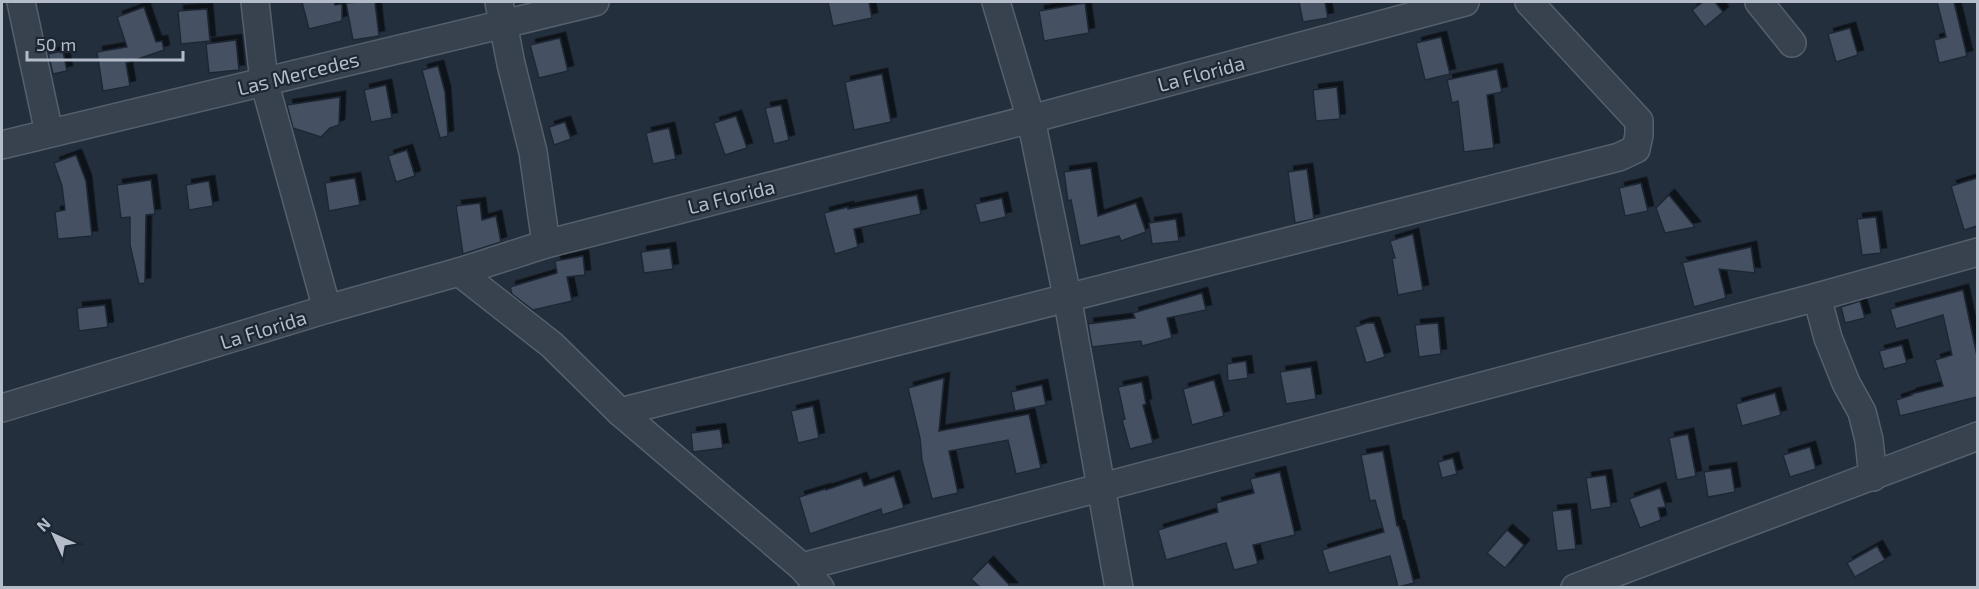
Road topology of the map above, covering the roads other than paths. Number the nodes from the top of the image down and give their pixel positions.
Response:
1 (21, 2) edge
2 (255, 2) edge
3 (595, 2) edge
4 (996, 2) edge
5 (1465, 2) edge
6 (1529, 2) edge
7 (1759, 2) edge
8 (501, 12) edge
9 (1792, 43) dead end
10 (264, 81) junction
11 (1031, 119) junction
12 (49, 133) junction
13 (2, 145) edge
14 (546, 244) junction
15 (1977, 252) edge
16 (459, 272) junction
17 (1067, 296) junction
18 (1817, 297) junction
19 (327, 309) junction
20 (2, 408) edge
21 (620, 412) junction
22 (1977, 436) edge
23 (1873, 477) junction
24 (1100, 487) junction
25 (802, 567) junction
26 (820, 588) edge
27 (1119, 588) edge
28 (1575, 588) edge

1 - 12 street
2 - 10 street
3 - 8 street, Las Mercedes
4 - 11 street
5 - 11 street, La Florida
6 - 17 street
7 - 9 street
8 - 10 street, Las Mercedes
8 - 14 street
10 - 12 street, Las Mercedes
10 - 19 street
11 - 14 street, La Florida
11 - 17 street
12 - 13 street, Las Mercedes
14 - 16 street, La Florida
15 - 18 street
16 - 19 street, La Florida
16 - 21 street
17 - 21 street
17 - 24 street
18 - 23 street
18 - 24 street
19 - 20 street, La Florida
21 - 25 street
22 - 23 street
23 - 28 street
24 - 25 street
24 - 27 street
25 - 26 street

